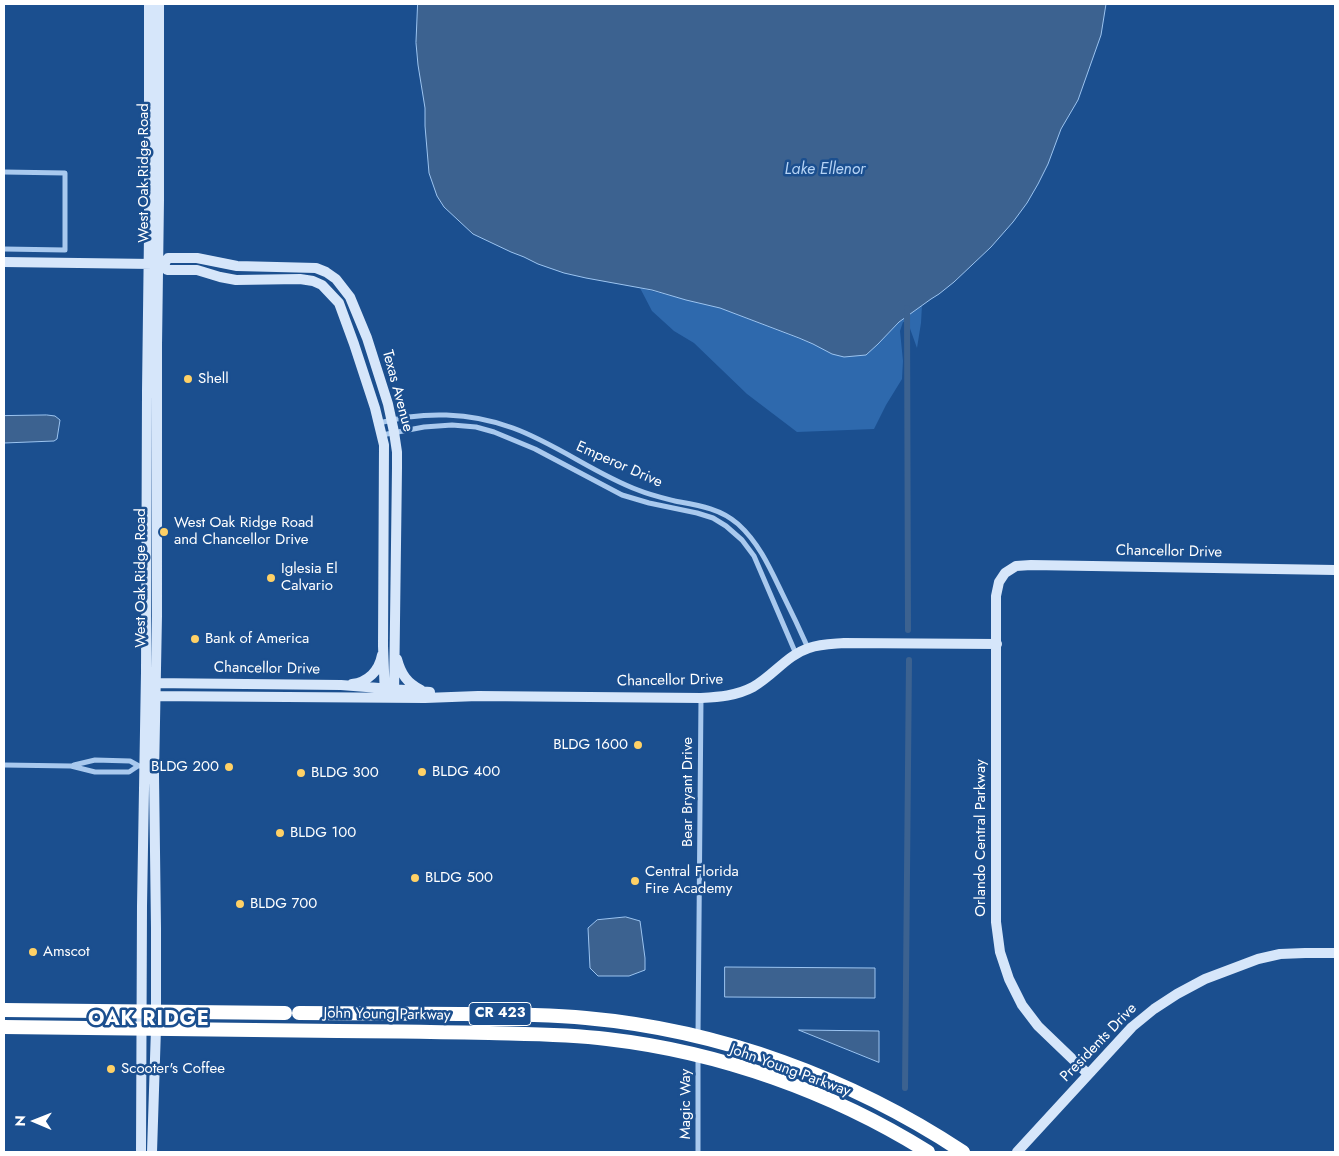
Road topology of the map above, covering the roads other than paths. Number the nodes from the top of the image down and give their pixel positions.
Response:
1 (148, 4) edge
2 (155, 4) edge
3 (159, 4) edge
4 (159, 22) junction
5 (149, 123) junction
6 (158, 168) junction
7 (4, 172) edge
8 (4, 249) edge
9 (197, 258) junction
10 (4, 262) edge
11 (157, 264) junction
12 (245, 267) junction
13 (300, 267) junction
14 (196, 270) junction
15 (300, 279) junction
16 (245, 280) junction
17 (350, 297) junction
18 (338, 303) junction
19 (367, 338) junction
20 (354, 344) junction
21 (392, 420) junction
22 (379, 423) junction
23 (394, 432) junction
24 (382, 435) junction
25 (147, 442) junction
26 (157, 464) junction
27 (384, 468) junction
28 (397, 468) junction
29 (1335, 570) edge
30 (1005, 573) joint
31 (997, 644) junction
32 (383, 646) junction
33 (808, 648) junction
34 (394, 651) junction
35 (796, 654) junction
36 (151, 683) junction
37 (341, 685) junction
38 (425, 692) junction
39 (390, 693) junction
40 (151, 696) junction
41 (478, 696) junction
42 (701, 698) junction
43 (4, 765) edge
44 (71, 766) junction
45 (141, 766) junction
46 (155, 848) junction
47 (1335, 953) edge
48 (4, 1010) edge
49 (149, 1011) junction
50 (285, 1013) dead end
51 (299, 1013) dead end
52 (4, 1027) edge
53 (149, 1028) junction
54 (698, 1036) junction
55 (738, 1047) junction
56 (662, 1048) junction
57 (698, 1056) junction
58 (1088, 1074) junction
59 (141, 1152) edge
60 (152, 1152) edge
61 (698, 1152) edge
62 (928, 1152) edge
63 (963, 1152) edge
64 (1017, 1152) edge

1 - 5 street, West Oak Ridge Road
2 - 4 street
3 - 4 street, West Oak Ridge Road
4 - 6 street, West Oak Ridge Road
5 - 6 street
5 - 11 street, West Oak Ridge Road
6 - 11 street, West Oak Ridge Road
7 - 8 street
9 - 11 street, Texas Avenue
9 - 12 street, Texas Avenue
9 - 14 street
10 - 11 street, Texas Avenue
11 - 14 street, Texas Avenue
11 - 25 street, West Oak Ridge Road
11 - 26 street, West Oak Ridge Road
12 - 13 street, Texas Avenue
12 - 16 street
13 - 15 street
13 - 17 street, Texas Avenue
14 - 16 street, Texas Avenue
15 - 16 street, Texas Avenue
15 - 18 street, Texas Avenue
17 - 18 street
17 - 19 street, Texas Avenue
18 - 20 street, Texas Avenue
19 - 20 street
19 - 21 street, Texas Avenue
20 - 22 street, Texas Avenue
21 - 22 street, Emperor Drive
21 - 23 street, Texas Avenue
21 - 33 street, Emperor Drive
22 - 24 street, Texas Avenue
23 - 24 street, Emperor Drive
23 - 28 street, Texas Avenue
23 - 35 street, Emperor Drive
24 - 27 street, Texas Avenue
25 - 26 street
25 - 36 street, West Oak Ridge Road
26 - 36 street, West Oak Ridge Road
27 - 28 street
27 - 32 street, Texas Avenue
28 - 34 street, Texas Avenue
29 - 30 street, Chancellor Drive
30 - 31 street, Orlando Central Parkway
31 - 33 street, Chancellor Drive
31 - 58 street, Orlando Central Parkway
32 - 37 street
32 - 39 street, Texas Avenue
33 - 35 street, Chancellor Drive
34 - 38 street
34 - 39 street, Texas Avenue
35 - 42 street, Chancellor Drive
36 - 37 street, Chancellor Drive
36 - 40 street, West Oak Ridge Road
37 - 39 street, Chancellor Drive
38 - 39 street, Chancellor Drive
38 - 41 street, Chancellor Drive
39 - 40 street, Chancellor Drive
39 - 41 street, Chancellor Drive
40 - 45 street, West Oak Ridge Road
40 - 46 street, West Oak Ridge Road
41 - 42 street, Chancellor Drive
42 - 54 street, Bear Bryant Drive
43 - 44 street
44 - 45 street
44 - 45 street
45 - 46 street
45 - 49 street, West Oak Ridge Road
46 - 49 street, West Oak Ridge Road
47 - 58 street, Presidents Drive
48 - 49 highway
49 - 50 highway
49 - 53 street, West Oak Ridge Road
51 - 54 highway, John Young Parkway / CR 423
52 - 53 highway, John Young Parkway / CR 423
53 - 56 highway, John Young Parkway / CR 423
53 - 59 street, West Oak Ridge Road
53 - 60 street, West Oak Ridge Road
54 - 55 highway, John Young Parkway / CR 423
54 - 56 highway
55 - 57 highway
55 - 63 highway, John Young Parkway / CR 423
56 - 57 highway, John Young Parkway / CR 423
57 - 61 street, Magic Way
57 - 62 highway, John Young Parkway / CR 423
58 - 64 street, Presidents Drive

